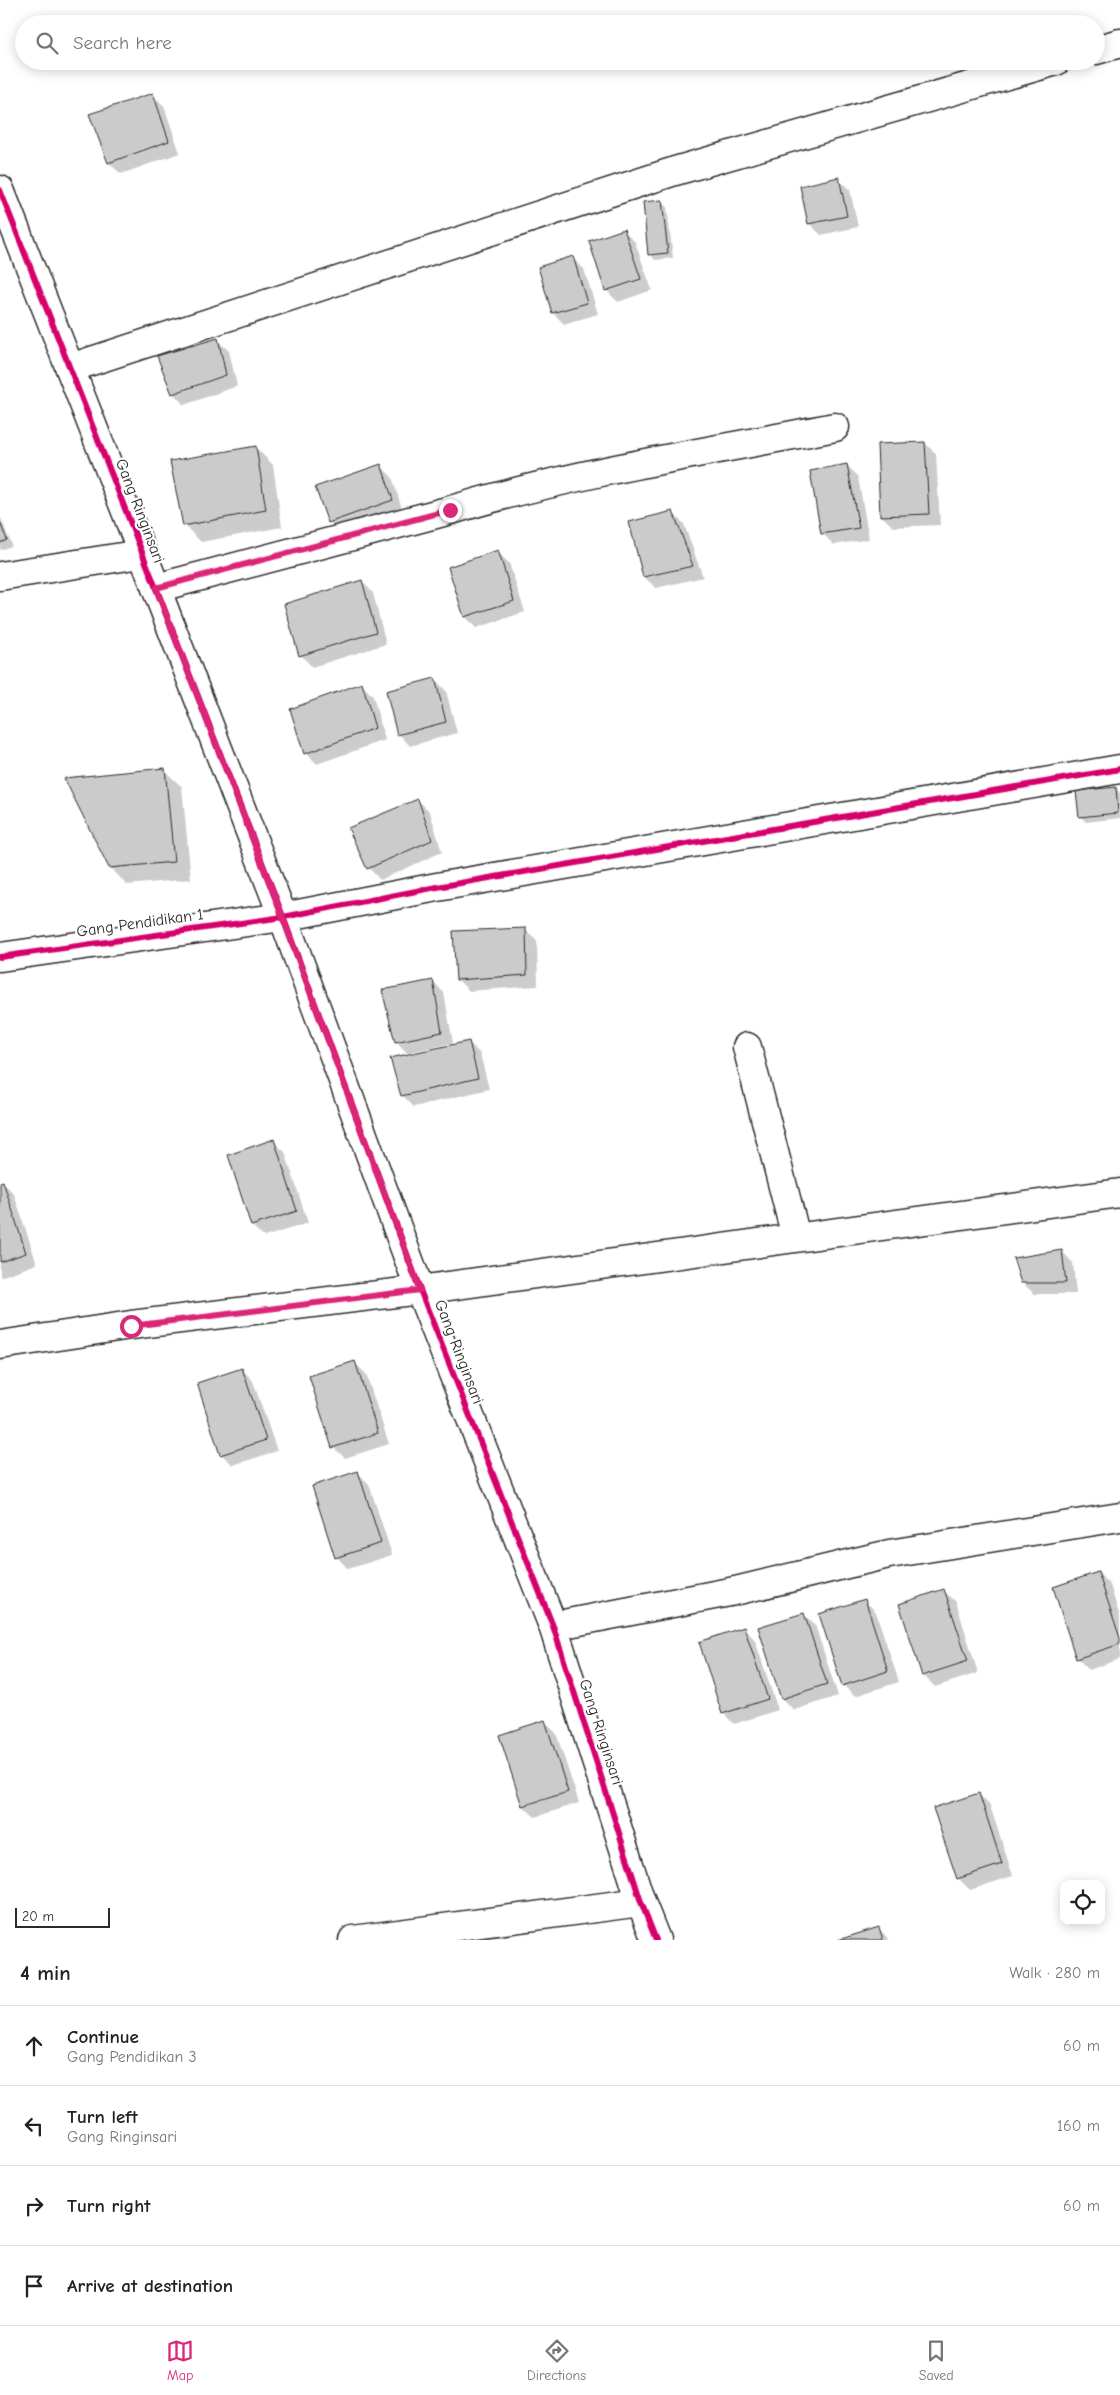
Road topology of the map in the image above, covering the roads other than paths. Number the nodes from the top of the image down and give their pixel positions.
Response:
1 (1120, 43) edge
2 (1105, 47) edge
3 (1025, 70) edge
4 (1, 195) edge
5 (70, 368) junction
6 (835, 427) dead end
7 (141, 554) junction
8 (0, 576) edge
9 (156, 588) junction
10 (1120, 769) edge
11 (283, 918) junction
12 (0, 957) edge
13 (747, 1047) dead end
14 (1120, 1193) edge
15 (796, 1237) junction
16 (420, 1290) junction
17 (0, 1345) edge
18 (1120, 1516) edge
19 (553, 1626) junction
20 (641, 1902) junction
21 (352, 1940) edge
22 (656, 1940) edge

1 - 2 street
3 - 5 street
4 - 5 street, Gang Ringinsari
5 - 7 street, Gang Ringinsari
6 - 9 street
7 - 8 street
7 - 9 street, Gang Ringinsari
9 - 11 street, Gang Ringinsari
10 - 11 street, Gang Pendidikan 1
11 - 12 street, Gang Pendidikan 1
11 - 16 street, Gang Ringinsari
13 - 15 street
14 - 15 street
15 - 16 street
16 - 17 street
16 - 19 street, Gang Ringinsari
18 - 19 street
19 - 20 street, Gang Ringinsari
20 - 21 street
20 - 22 street, Gang Ringinsari

